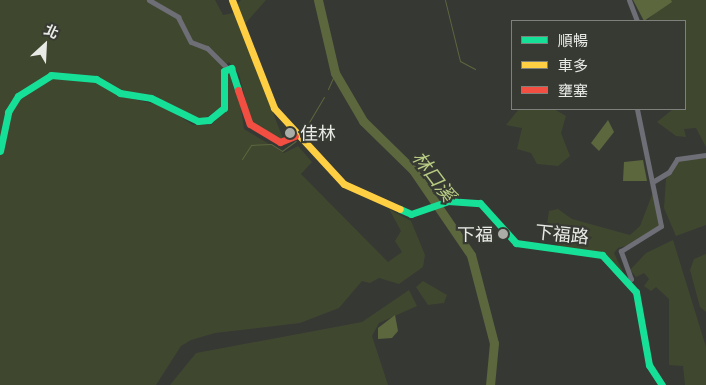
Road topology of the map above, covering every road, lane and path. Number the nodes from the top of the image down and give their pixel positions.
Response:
1 (149, 0) edge
2 (232, 0) edge
3 (629, 0) edge
4 (637, 20) edge
5 (227, 68) junction
6 (637, 110) edge
7 (296, 136) junction
8 (0, 151) edge
9 (706, 155) edge
10 (654, 181) junction
11 (627, 282) junction
12 (662, 385) edge

1 - 5 street
2 - 7 main road
3 - 4 street
5 - 7 main road
5 - 8 main road
6 - 10 street
7 - 11 main road, 下福路
9 - 10 street
10 - 11 street
11 - 12 main road, 下福路

